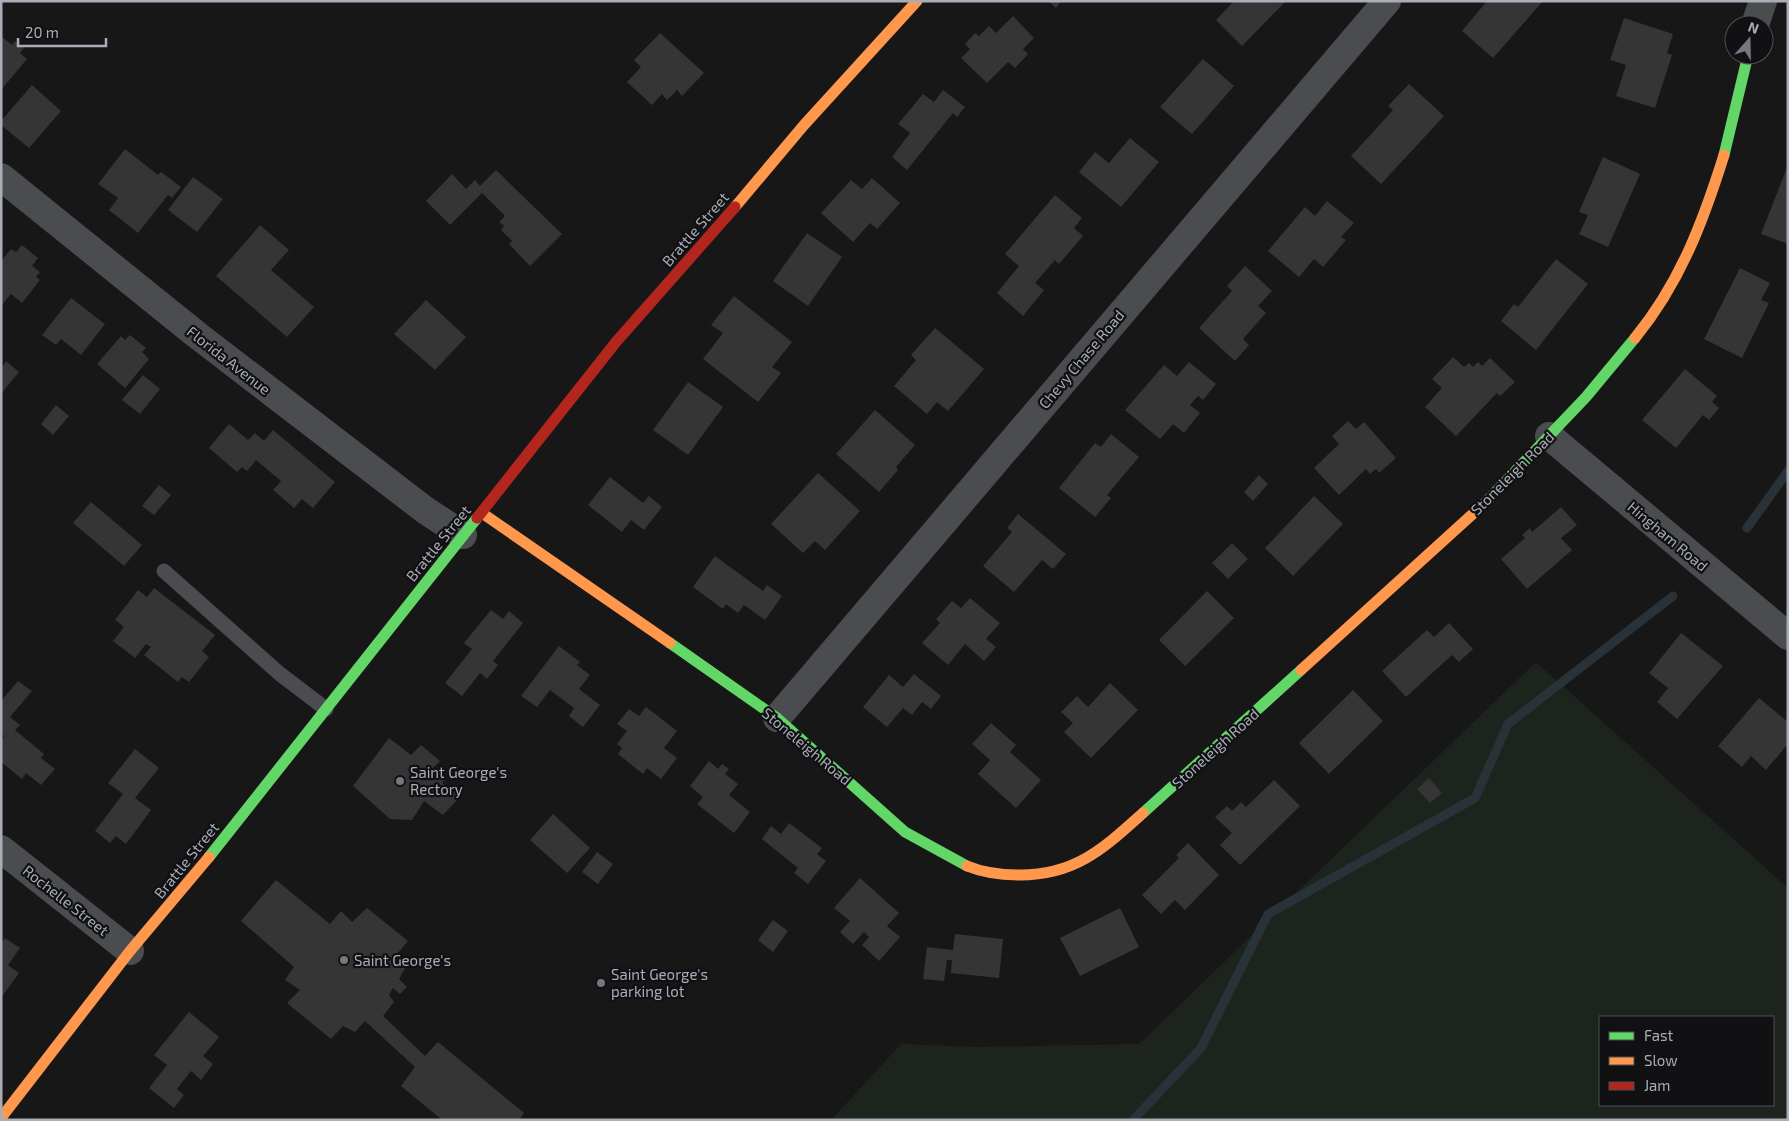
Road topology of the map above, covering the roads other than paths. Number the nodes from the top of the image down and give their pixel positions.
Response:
1 (917, 1) edge
2 (1387, 1) edge
3 (1763, 1) edge
4 (1758, 15) edge
5 (1746, 65) edge
6 (1, 177) edge
7 (1549, 436) junction
8 (482, 513) junction
9 (463, 535) junction
10 (164, 571) dead end
11 (1788, 636) edge
12 (326, 709) junction
13 (777, 718) junction
14 (1, 849) edge
15 (130, 951) junction
16 (1, 1118) edge

1 - 8 street, Brattle Street
2 - 13 street, Chevy Chase Road
3 - 4 street
5 - 7 street, Stoneleigh Road
6 - 9 street, Florida Avenue
7 - 11 street, Hingham Road
7 - 13 street, Stoneleigh Road
8 - 9 street, Brattle Street
8 - 13 street, Stoneleigh Road
9 - 12 street, Brattle Street
10 - 12 lane
12 - 15 street, Brattle Street
14 - 15 street, Rochelle Street
15 - 16 street, Brattle Street

